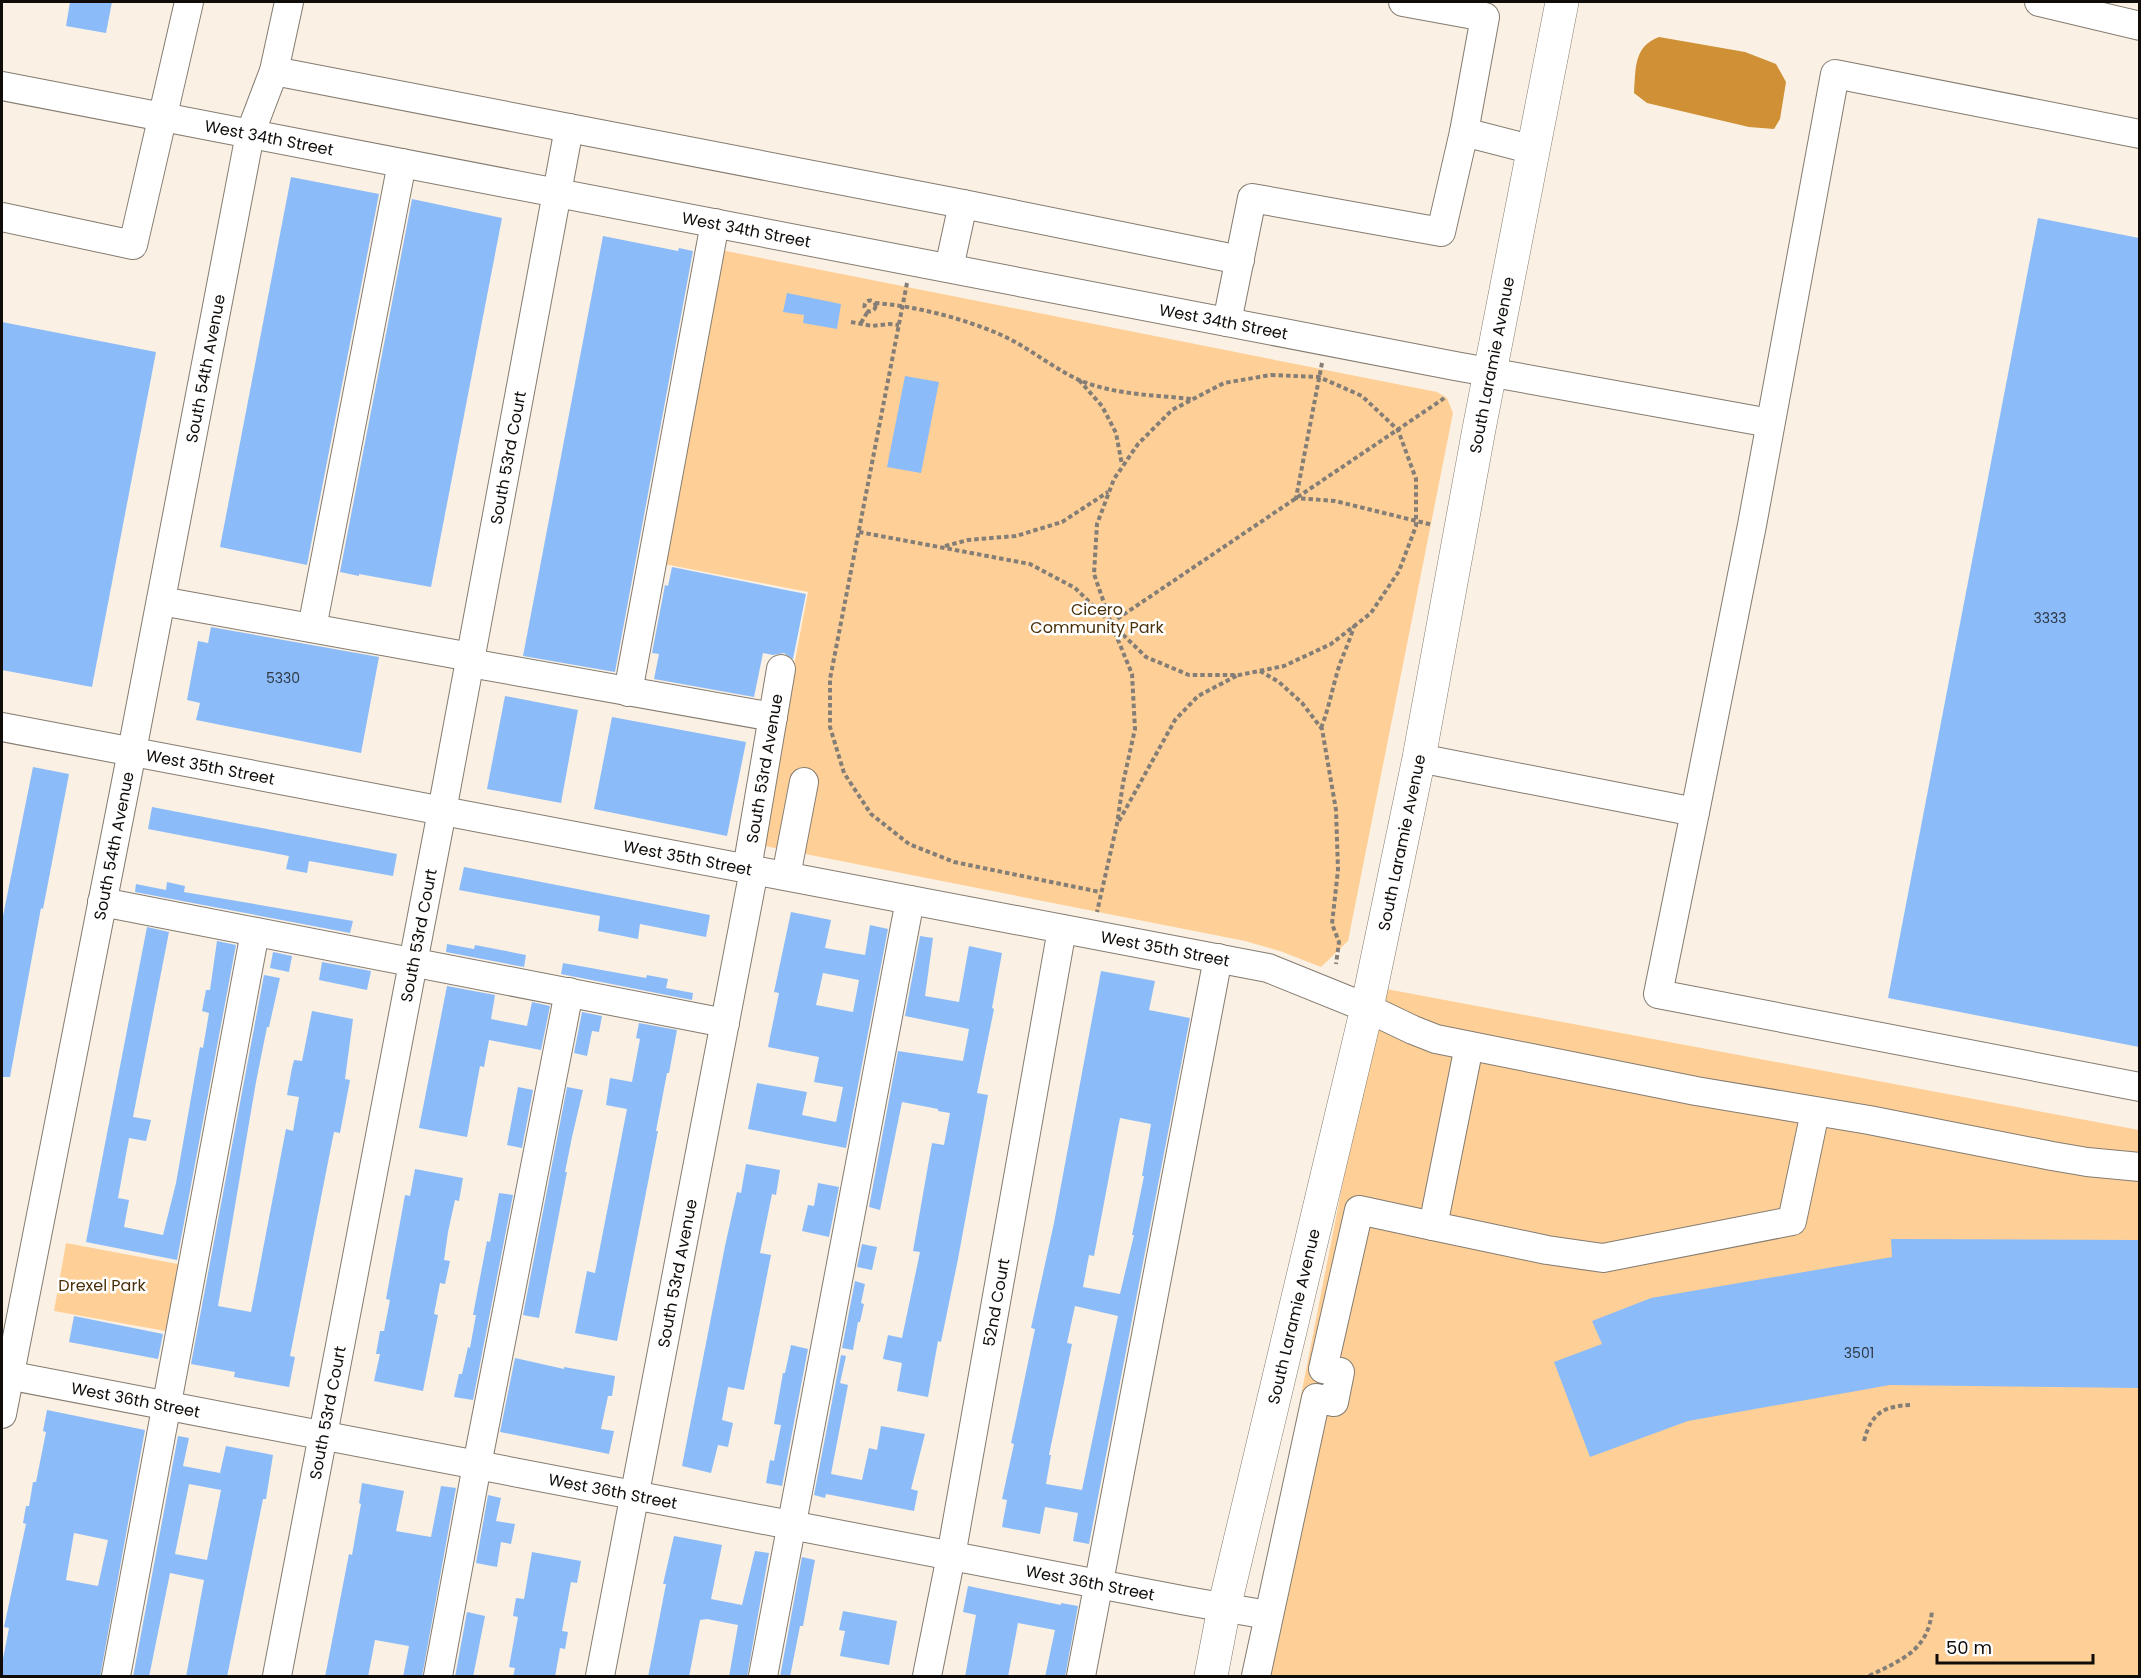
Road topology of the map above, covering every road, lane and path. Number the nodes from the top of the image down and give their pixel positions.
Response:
1 (189, 2) edge
2 (289, 2) edge
3 (1403, 2) edge
4 (1562, 2) edge
5 (2039, 2) edge
6 (2139, 26) edge
7 (274, 71) junction
8 (2, 86) edge
9 (164, 117) junction
10 (569, 128) junction
11 (1464, 132) junction
12 (250, 134) junction
13 (2139, 134) edge
14 (1534, 150) junction
15 (402, 163) junction
16 (558, 193) junction
17 (963, 204) junction
18 (2, 217) edge
19 (715, 223) junction
20 (1240, 260) junction
21 (949, 268) junction
22 (908, 280) dead end
23 (875, 303) junction
24 (903, 305) junction
25 (868, 311) junction
26 (851, 322) dead end
27 (1227, 322) junction
28 (861, 324) junction
29 (899, 325) junction
30 (1323, 359) dead end
31 (1490, 372) junction
32 (1319, 378) junction
33 (1079, 380) junction
34 (1446, 397) dead end
35 (1193, 399) junction
36 (1770, 423) junction
37 (1398, 430) junction
38 (1123, 466) junction
39 (1109, 492) junction
40 (1296, 498) junction
41 (1416, 522) junction
42 (1433, 525) dead end
43 (859, 532) junction
44 (941, 547) junction
45 (161, 601) junction
46 (1111, 623) junction
47 (1354, 626) junction
48 (312, 628) junction
49 (471, 660) junction
50 (781, 669) dead end
51 (1259, 671) junction
52 (1239, 675) junction
53 (628, 692) junction
54 (773, 717) junction
55 (2, 728) edge
56 (1321, 728) junction
57 (132, 752) junction
58 (1419, 758) junction
59 (804, 782) dead end
60 (442, 811) junction
61 (1695, 812) junction
62 (1118, 824) junction
63 (751, 870) junction
64 (786, 876) junction
65 (1100, 892) junction
66 (910, 900) junction
67 (102, 902) junction
68 (1096, 913) dead end
69 (1062, 928) junction
70 (255, 932) junction
71 (1218, 958) junction
72 (413, 962) junction
73 (1336, 964) dead end
74 (569, 992) junction
75 (1367, 1008) junction
76 (725, 1023) junction
77 (1469, 1046) junction
78 (2139, 1088) edge
79 (1815, 1112) junction
80 (2139, 1167) edge
81 (1433, 1226) junction
82 (5, 1375) edge
83 (1911, 1405) dead end
84 (168, 1406) junction
85 (2, 1414) edge
86 (323, 1436) junction
87 (1864, 1441) dead end
88 (477, 1465) junction
89 (635, 1495) junction
90 (792, 1526) junction
91 (951, 1556) junction
92 (1099, 1584) junction
93 (1224, 1608) junction
94 (1932, 1611) dead end
95 (1268, 1615) junction
96 (116, 1677) edge
97 (277, 1677) edge
98 (438, 1677) edge
99 (600, 1677) edge
100 (763, 1677) edge
101 (927, 1677) edge
102 (1082, 1677) edge
103 (1211, 1677) edge
104 (1256, 1677) edge
105 (1869, 1677) edge

1 - 9 street
2 - 7 street, South 54th Avenue
3 - 11 street
4 - 14 main road, South Laramie Avenue
5 - 6 street
7 - 10 street
7 - 12 street, South 54th Avenue
8 - 9 street, West 34th Street
9 - 12 street, West 34th Street
9 - 18 street
10 - 16 street, South 53rd Court
10 - 17 street
11 - 14 street
11 - 20 street
12 - 15 street, West 34th Street
12 - 45 street, South 54th Avenue
13 - 36 street
14 - 31 main road, South Laramie Avenue
15 - 16 street, West 34th Street
15 - 48 street
16 - 19 street, West 34th Street
16 - 49 street, South 53rd Court
17 - 20 street
17 - 21 street
19 - 21 street, West 34th Street
19 - 53 street
20 - 27 street
21 - 27 street, West 34th Street
22 - 24 path
23 - 24 path
23 - 25 path
23 - 25 path
24 - 29 path
24 - 33 path
25 - 28 path
26 - 28 path
27 - 31 street, West 34th Street
28 - 29 path
29 - 43 path
30 - 32 path
31 - 36 street, West 34th Street
31 - 58 main road, South Laramie Avenue
32 - 35 path
32 - 37 path
32 - 40 path
33 - 35 path
33 - 38 path
34 - 37 path
35 - 38 path
36 - 61 street
37 - 40 path
37 - 41 path
38 - 39 path
39 - 44 path
39 - 46 path
40 - 41 path
40 - 46 path
41 - 42 path
41 - 47 path
43 - 44 path
43 - 65 path
44 - 46 path
45 - 48 street
45 - 57 street, South 54th Avenue
46 - 52 path
46 - 62 path
47 - 51 path
47 - 56 path
48 - 49 street
49 - 53 street
49 - 60 street, South 53rd Court
50 - 54 street, South 53rd Avenue
51 - 52 path
51 - 56 path
52 - 62 path
53 - 54 street
54 - 63 street, South 53rd Avenue
55 - 57 street, West 35th Street
56 - 73 path
57 - 60 street, West 35th Street
57 - 67 street, South 54th Avenue
58 - 61 street
58 - 75 main road, South Laramie Avenue
59 - 64 street
60 - 63 street, West 35th Street
60 - 72 street, South 53rd Court
61 - 78 street
62 - 65 path
63 - 64 street, West 35th Street
63 - 76 street, South 53rd Avenue
64 - 66 street, West 35th Street
65 - 68 path
66 - 69 street, West 35th Street
66 - 90 street
67 - 70 street
67 - 82 street, South 54th Avenue
69 - 71 street, West 35th Street
69 - 91 street, 52nd Court
70 - 72 street
70 - 84 street
71 - 75 street, West 35th Street
71 - 92 street
72 - 74 street
72 - 86 street, South 53rd Court
74 - 76 street
74 - 88 street
75 - 77 street, West 35th Street
75 - 93 main road, South Laramie Avenue
76 - 89 street, South 53rd Avenue
77 - 79 street, West 35th Street
77 - 81 street
79 - 80 street, West 35th Street
79 - 81 street
81 - 95 street
82 - 84 street, West 36th Street
82 - 85 street, South 54th Avenue
83 - 87 path
84 - 86 street, West 36th Street
84 - 96 street
86 - 88 street, West 36th Street
86 - 97 street, South 53rd Court
88 - 89 street, West 36th Street
88 - 98 street
89 - 90 street, West 36th Street
89 - 99 street, South 53rd Avenue
90 - 91 street, West 36th Street
90 - 100 street
91 - 92 street, West 36th Street
91 - 101 street, 52nd Court
92 - 93 street, West 36th Street
92 - 102 street
93 - 95 street, West 36th Street
93 - 103 main road, South Laramie Avenue
94 - 105 path
95 - 104 street

